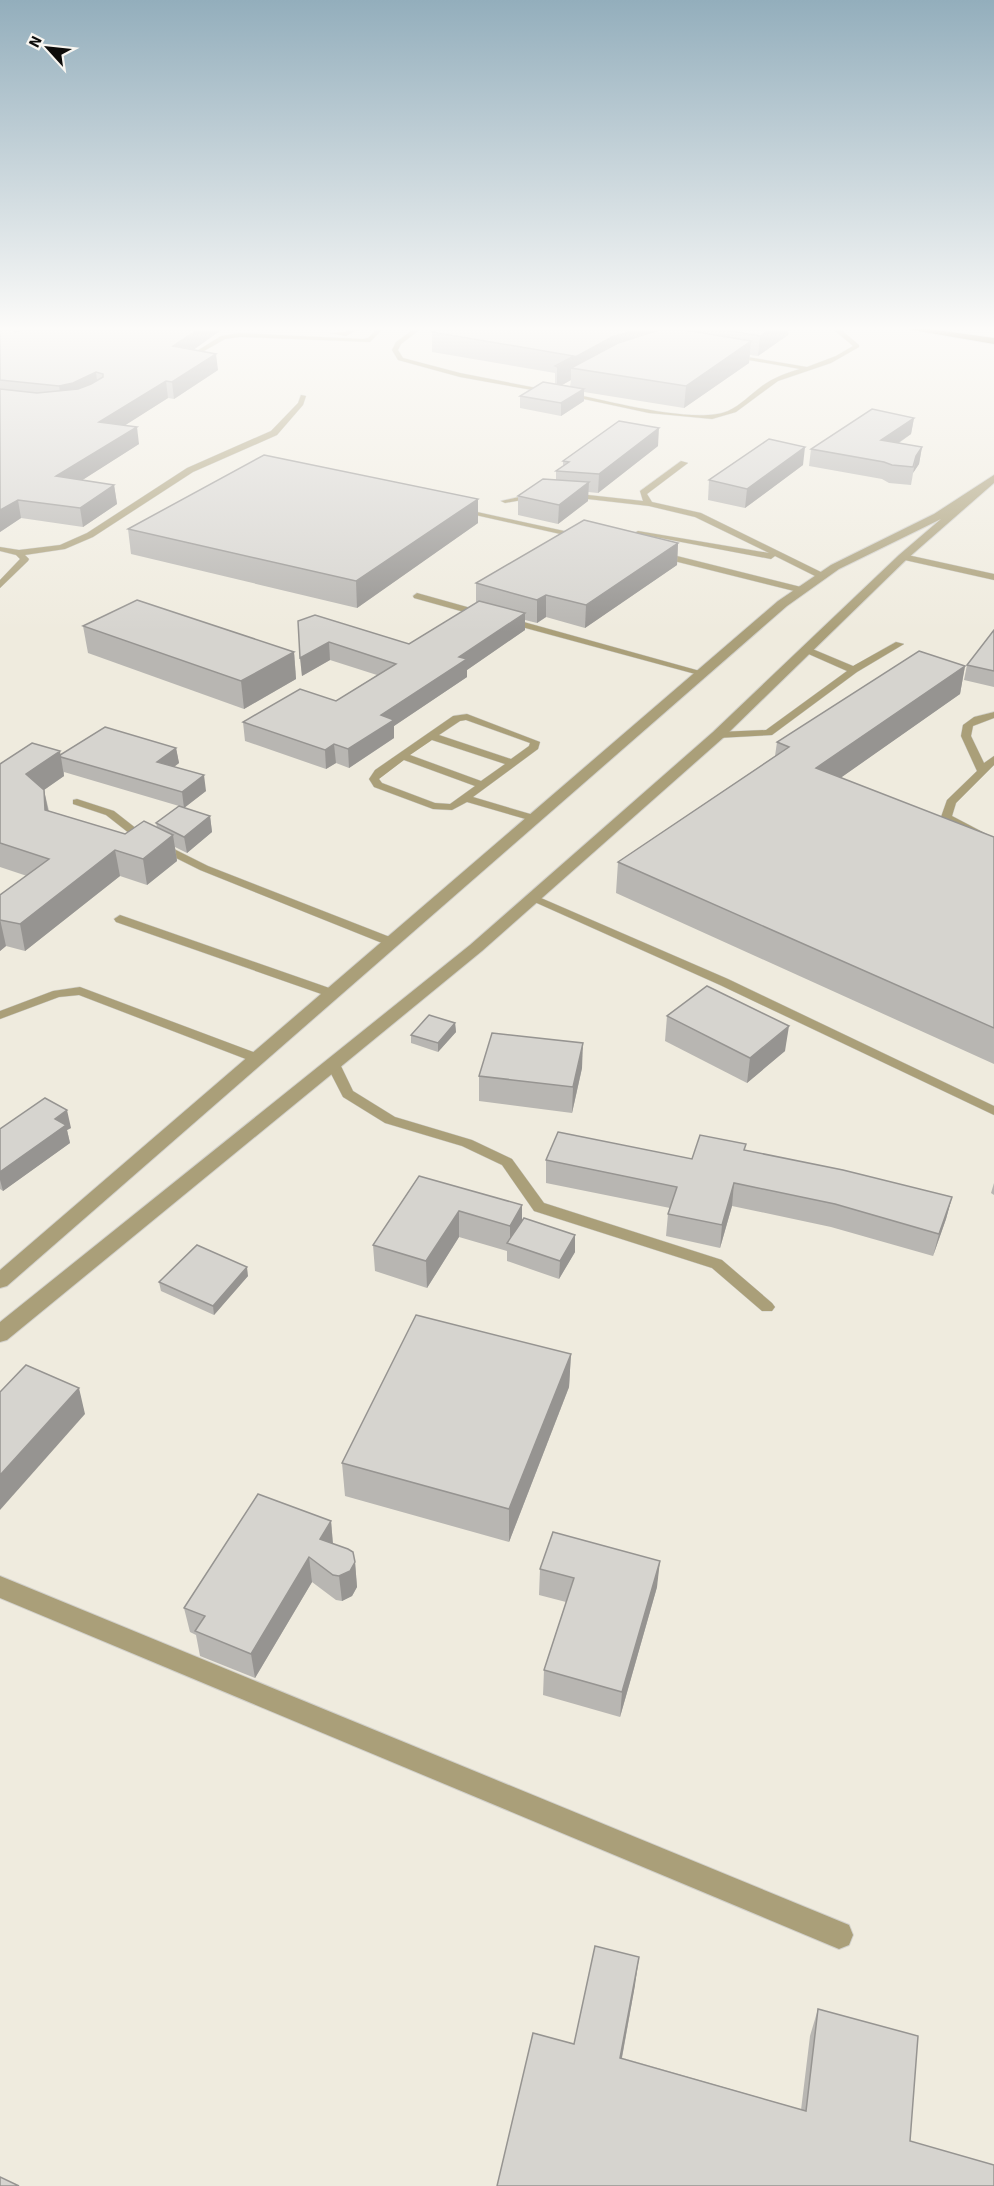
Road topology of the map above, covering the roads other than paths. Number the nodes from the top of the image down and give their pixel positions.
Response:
1 (279, 428) edge
2 (684, 464) dead end
3 (994, 478) edge
4 (544, 494) edge
5 (565, 495) edge
6 (975, 496) junction
7 (506, 501) dead end
8 (650, 504) junction
9 (452, 508) edge
10 (638, 533) edge
11 (587, 538) edge
12 (0, 549) edge
13 (19, 553) junction
14 (654, 554) edge
15 (903, 557) junction
16 (788, 560) junction
17 (822, 576) junction
18 (994, 577) edge
19 (0, 585) edge
20 (801, 590) junction
21 (417, 596) dead end
22 (494, 617) edge
23 (505, 620) edge
24 (899, 644) dead end
25 (807, 650) junction
26 (854, 670) junction
27 (702, 673) junction
28 (994, 715) edge
29 (718, 735) junction
30 (431, 736) junction
31 (403, 756) junction
32 (994, 759) edge
33 (513, 763) junction
34 (982, 771) junction
35 (483, 785) junction
36 (465, 798) junction
37 (77, 802) dead end
38 (533, 818) junction
39 (994, 842) edge
40 (534, 898) junction
41 (120, 919) dead end
42 (391, 942) junction
43 (331, 993) junction
44 (0, 1015) edge
45 (256, 1058) junction
46 (333, 1064) junction
47 (994, 1111) edge
48 (0, 1281) edge
49 (766, 1306) dead end
50 (0, 1334) edge
51 (0, 1587) edge
52 (839, 1935) dead end

1 - 13 lane
2 - 8 lane
3 - 6 street
4 - 7 lane
5 - 8 lane
6 - 15 street
6 - 17 street
8 - 16 lane
9 - 11 lane
10 - 16 lane
12 - 13 lane
13 - 19 lane
14 - 20 lane
15 - 18 lane
15 - 25 street
16 - 17 lane
17 - 20 street
20 - 27 street
21 - 22 lane
23 - 27 lane
24 - 26 lane
25 - 26 lane
25 - 29 street
26 - 29 lane
27 - 38 street
28 - 34 lane
29 - 40 street
30 - 31 lane
30 - 33 lane
30 - 33 lane
31 - 35 lane
31 - 36 lane
32 - 34 lane
33 - 35 lane
34 - 39 lane
35 - 36 lane
36 - 38 lane
37 - 42 lane
38 - 42 street
40 - 46 street
40 - 47 lane
41 - 43 lane
42 - 43 street
43 - 45 street
44 - 45 lane
45 - 48 street
46 - 49 lane
46 - 50 street
51 - 52 street

